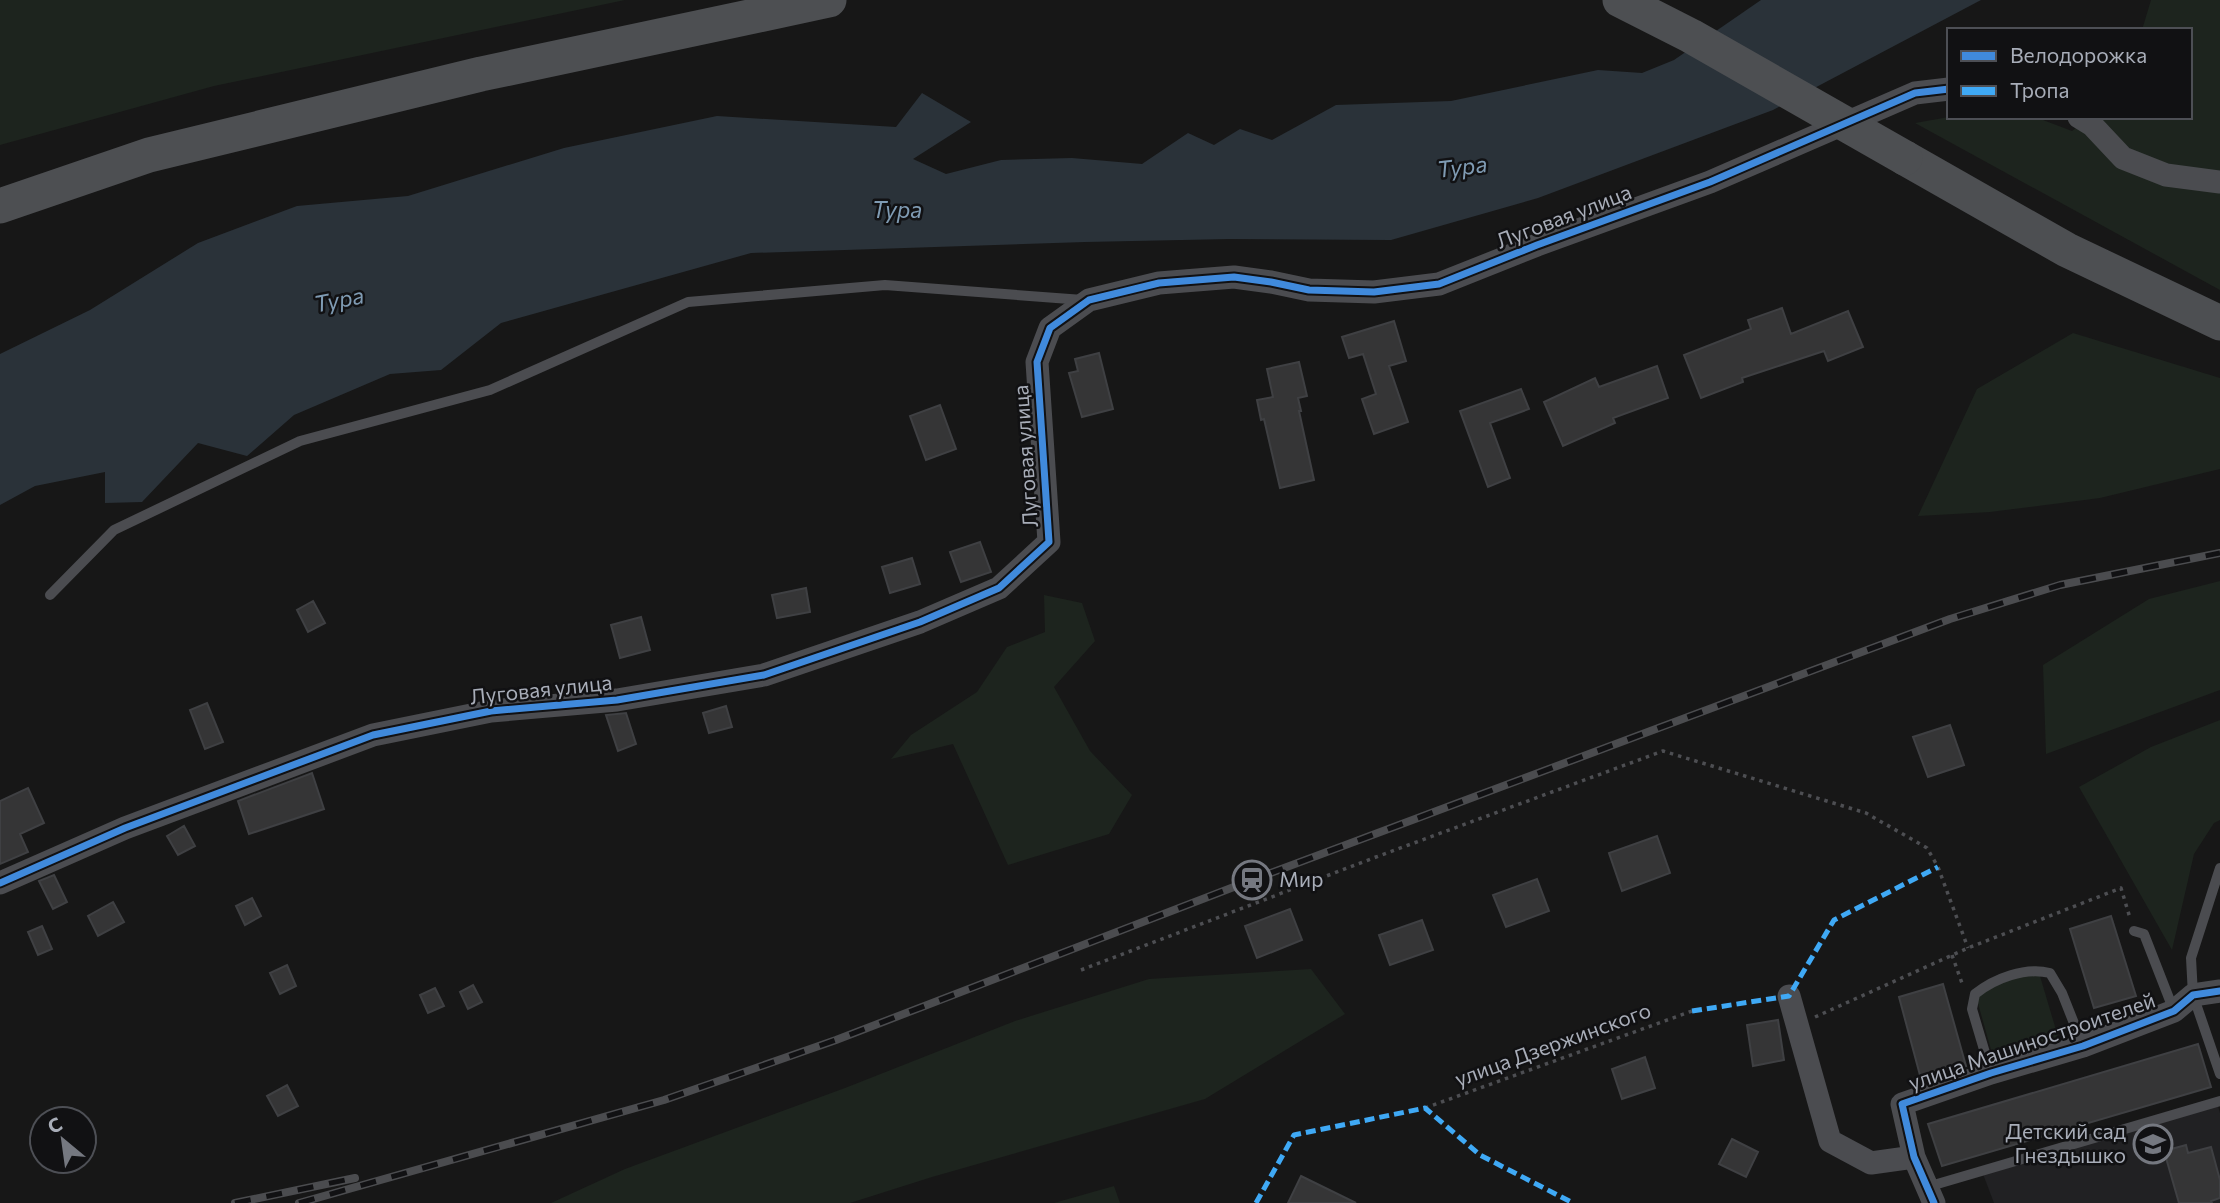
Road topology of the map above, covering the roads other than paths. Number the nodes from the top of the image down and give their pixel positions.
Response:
1 (829, 0) edge
2 (1620, 0) edge
3 (1947, 89) edge
4 (2082, 119) edge
5 (2220, 182) edge
6 (0, 206) edge
7 (1089, 300) junction
8 (2220, 323) edge
9 (50, 595) dead end
10 (2220, 867) edge
11 (0, 883) edge
12 (2134, 931) road end
13 (2220, 991) edge
14 (2193, 995) junction
15 (1789, 996) dead end
16 (2174, 1011) junction
17 (2083, 1046) junction
18 (1991, 1073) junction
19 (2220, 1074) edge
20 (2220, 1101) edge
21 (1914, 1157) junction
22 (1930, 1195) edge

1 - 6 main road
2 - 8 main road, bridge
3 - 7 street, Луговая улица
4 - 5 street
7 - 9 lane
7 - 11 street, Луговая улица
10 - 14 lane
12 - 16 lane
13 - 14 street
14 - 16 street, улица Машиностроителей
14 - 19 lane
15 - 21 street
16 - 17 street, улица Машиностроителей
17 - 18 street, улица Машиностроителей
17 - 18 lane
18 - 21 street, улица Машиностроителей
20 - 22 lane
21 - 22 street

